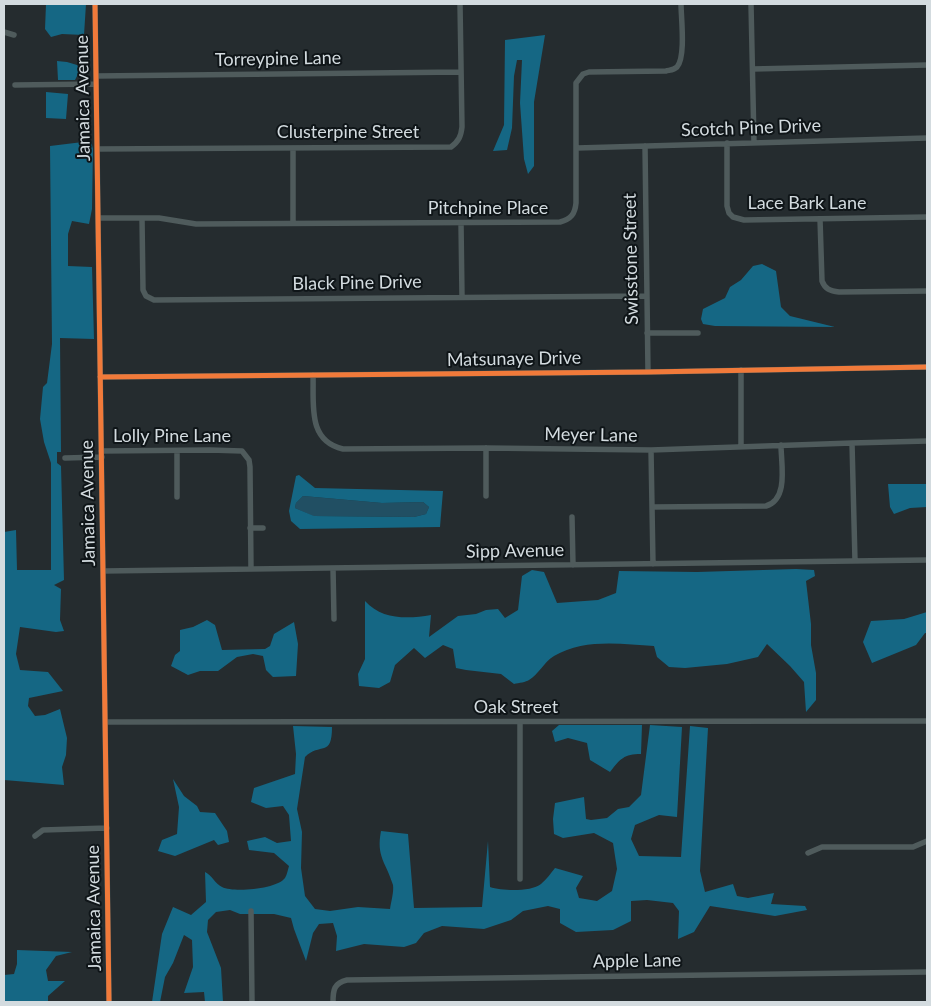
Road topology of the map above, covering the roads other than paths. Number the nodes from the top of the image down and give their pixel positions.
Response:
1 (95, 4) edge
2 (460, 4) edge
3 (681, 4) edge
4 (751, 4) edge
5 (4, 32) edge
6 (14, 35) dead end
7 (927, 65) edge
8 (753, 69) junction
9 (461, 72) junction
10 (96, 76) junction
11 (96, 84) junction
12 (15, 86) dead end
13 (927, 138) edge
14 (754, 143) junction
15 (727, 144) junction
16 (645, 146) junction
17 (293, 148) junction
18 (576, 148) junction
19 (97, 149) junction
20 (927, 217) edge
21 (98, 218) junction
22 (142, 218) junction
23 (820, 219) junction
24 (293, 223) junction
25 (461, 223) junction
26 (927, 291) edge
27 (647, 296) junction
28 (462, 297) junction
29 (698, 333) dead end
30 (647, 334) junction
31 (927, 367) edge
32 (741, 370) junction
33 (648, 372) junction
34 (313, 375) junction
35 (100, 377) junction
36 (927, 441) edge
37 (852, 442) junction
38 (781, 445) junction
39 (741, 447) junction
40 (486, 448) junction
41 (651, 450) junction
42 (177, 451) junction
43 (102, 454) junction
44 (64, 458) dead end
45 (486, 496) dead end
46 (177, 497) dead end
47 (653, 508) junction
48 (572, 517) dead end
49 (250, 528) junction
50 (264, 528) dead end
51 (927, 560) edge
52 (855, 561) junction
53 (654, 564) junction
54 (573, 565) junction
55 (333, 568) junction
56 (251, 569) junction
57 (103, 571) junction
58 (334, 619) dead end
59 (927, 721) edge
60 (105, 722) junction
61 (520, 722) junction
62 (107, 828) junction
63 (35, 836) dead end
64 (927, 842) edge
65 (808, 853) dead end
66 (520, 879) dead end
67 (252, 911) dead end
68 (927, 972) edge
69 (109, 1002) edge
70 (252, 1002) edge
71 (333, 1002) edge

1 - 10 street, Jamaica Avenue
2 - 9 street, Clusterpine Street
3 - 18 street, Pitchpine Place
4 - 8 street
5 - 6 street
7 - 8 street
8 - 14 street
9 - 10 street, Torreypine Lane
9 - 17 street, Clusterpine Street
10 - 11 street, Jamaica Avenue
11 - 12 street
11 - 19 street, Jamaica Avenue
13 - 14 street, Scotch Pine Drive
14 - 15 street, Scotch Pine Drive
15 - 16 street, Scotch Pine Drive
15 - 23 street, Lace Bark Lane
16 - 18 street, Scotch Pine Drive
16 - 27 street, Swisstone Street
17 - 19 street, Clusterpine Street
17 - 24 street
18 - 25 street, Pitchpine Place
19 - 21 street, Jamaica Avenue
20 - 23 street, Lace Bark Lane
21 - 22 street, Pitchpine Place
21 - 35 street, Jamaica Avenue
22 - 24 street, Pitchpine Place
22 - 28 street, Black Pine Drive
23 - 26 street
24 - 25 street, Pitchpine Place
25 - 28 street
27 - 28 street, Black Pine Drive
27 - 30 street, Swisstone Street
29 - 30 street
30 - 33 street, Swisstone Street
31 - 32 street, Matsunaye Drive
32 - 33 street, Matsunaye Drive
32 - 39 street
33 - 34 street, Matsunaye Drive
34 - 35 street, Matsunaye Drive
34 - 40 street, Meyer Lane
35 - 43 street, Jamaica Avenue
36 - 37 street, Meyer Lane
37 - 38 street, Meyer Lane
37 - 52 street
38 - 39 street, Meyer Lane
38 - 47 street
39 - 41 street, Meyer Lane
40 - 41 street, Meyer Lane
40 - 45 street
41 - 47 street
42 - 43 street, Lolly Pine Lane
42 - 46 street
42 - 49 street, Lolly Pine Lane
43 - 44 street, Lolly Pine Lane
43 - 57 street, Jamaica Avenue
47 - 53 street
48 - 54 street
49 - 50 street
49 - 56 street, Lolly Pine Lane
51 - 52 street, Sipp Avenue
52 - 53 street, Sipp Avenue
53 - 54 street, Sipp Avenue
54 - 55 street, Sipp Avenue
55 - 56 street, Sipp Avenue
55 - 58 street
56 - 57 street, Sipp Avenue
57 - 60 street, Jamaica Avenue
59 - 61 street, Oak Street
60 - 61 street, Oak Street
60 - 62 street, Jamaica Avenue
61 - 66 street
62 - 63 street
62 - 69 street, Jamaica Avenue
64 - 65 street
67 - 70 street
68 - 71 street, Apple Lane

